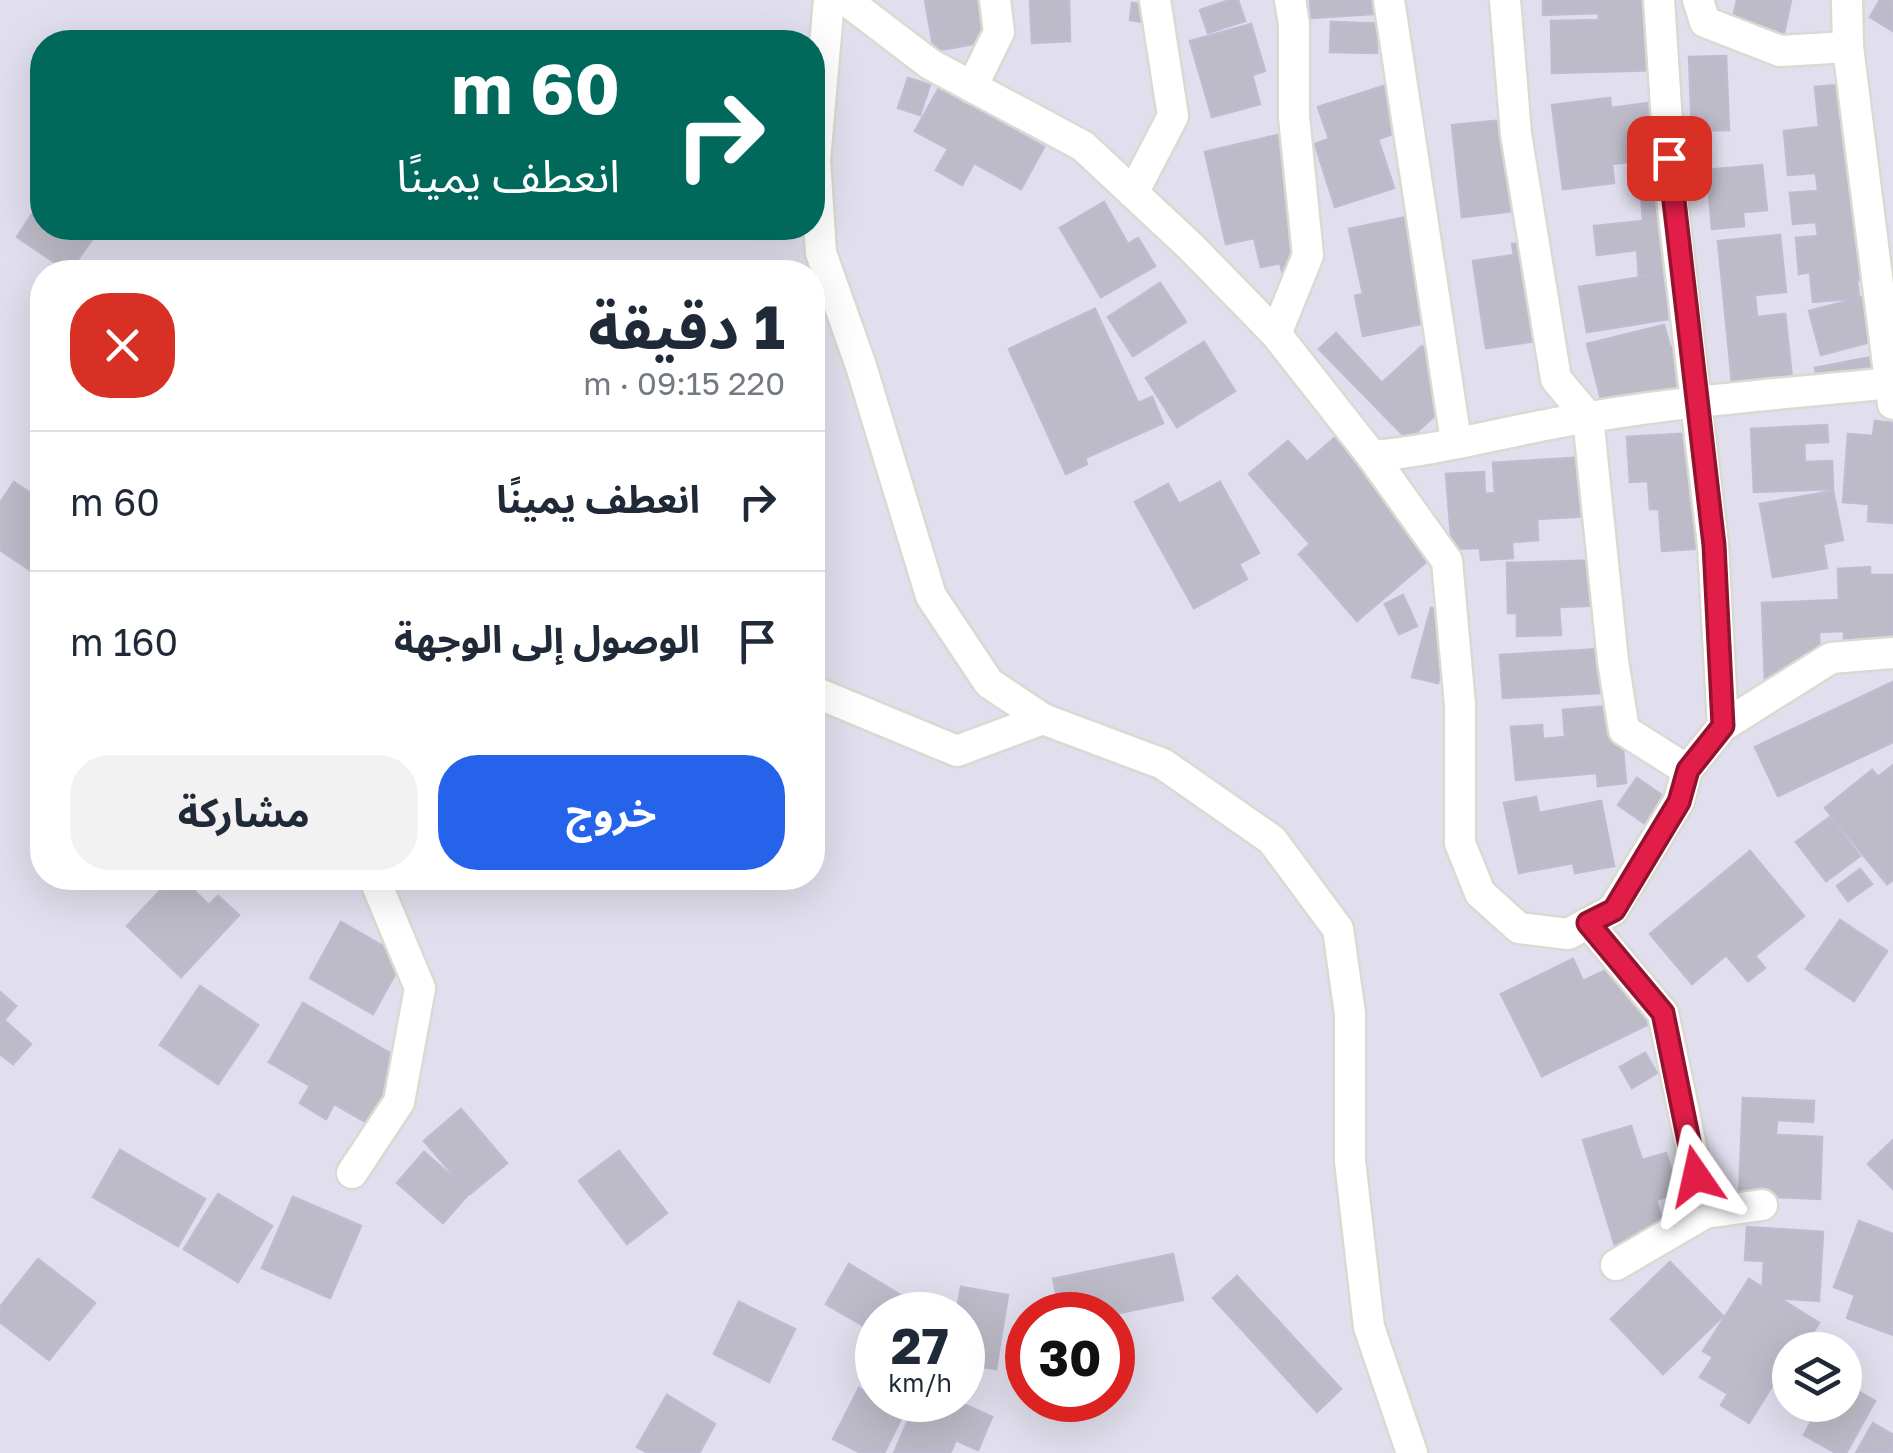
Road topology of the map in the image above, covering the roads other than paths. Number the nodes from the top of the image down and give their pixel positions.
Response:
1 (829, 0) edge
2 (846, 0) edge
3 (995, 0) edge
4 (1155, 0) edge
5 (1290, 0) edge
6 (1388, 0) edge
7 (1504, 0) edge
8 (1660, 0) edge
9 (1698, 0) edge
10 (1847, 0) edge
11 (825, 46) edge
12 (1848, 46) junction
13 (972, 87) junction
14 (1133, 192) junction
15 (825, 262) edge
16 (1276, 334) junction
17 (1892, 390) edge
18 (1696, 401) junction
19 (1588, 417) junction
20 (1456, 441) junction
21 (1372, 456) junction
22 (1893, 653) edge
23 (825, 696) edge
24 (1043, 720) junction
25 (1723, 726) junction
26 (1688, 770) junction
27 (379, 890) edge
28 (1588, 923) junction
29 (352, 1173) dead end
30 (1762, 1205) dead end
31 (1705, 1213) junction
32 (1616, 1265) dead end
33 (1412, 1453) edge

1 - 11 street
2 - 13 street
3 - 13 street
4 - 14 street
5 - 16 street
6 - 20 street
7 - 19 street
8 - 18 street
9 - 12 street
10 - 12 street
12 - 17 street
13 - 14 street
14 - 16 street
15 - 24 street
16 - 21 street
17 - 18 street
18 - 19 street
18 - 25 street
19 - 20 street
19 - 26 street
20 - 21 street
21 - 28 street
22 - 25 street
23 - 24 street
24 - 33 street
25 - 26 street
26 - 28 street
27 - 29 street
28 - 31 street
30 - 31 street
31 - 32 street

